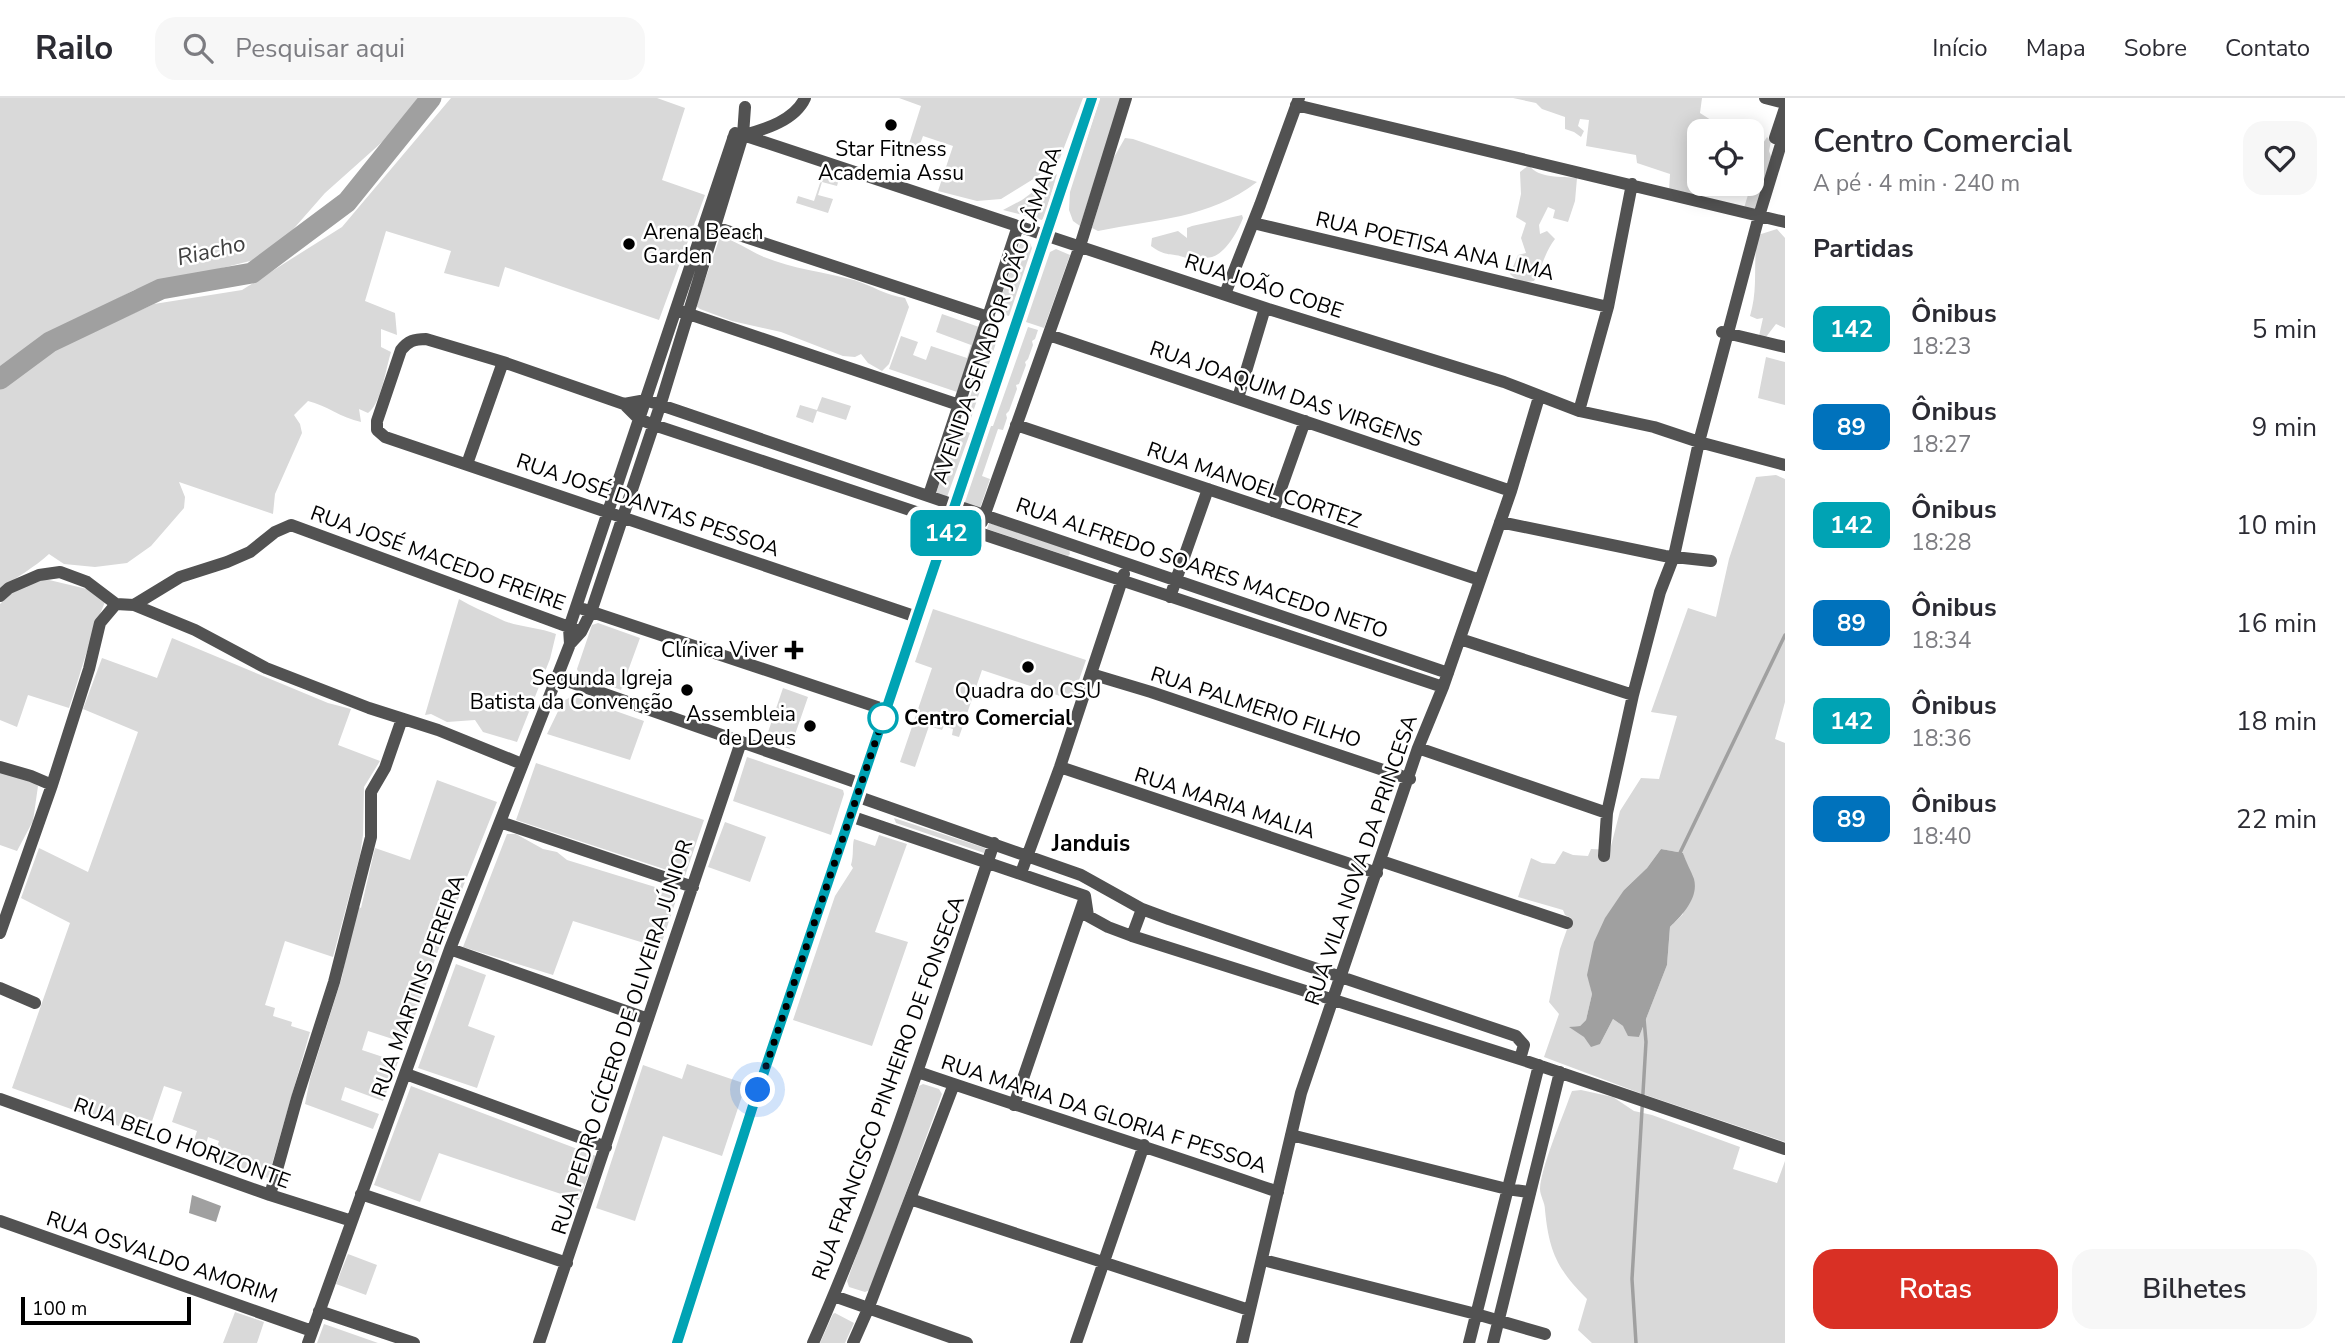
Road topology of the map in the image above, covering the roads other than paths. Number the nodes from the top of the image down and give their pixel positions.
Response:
1 (805, 98) edge
2 (1092, 98) edge
3 (1126, 98) edge
4 (1765, 98) edge
5 (747, 102) edge
6 (1297, 102) edge
7 (1785, 106) edge
8 (1785, 131) edge
9 (738, 137) junction
10 (1632, 184) junction
11 (1755, 215) junction
12 (1785, 222) edge
13 (1252, 223) junction
14 (709, 225) junction
15 (1018, 226) junction
16 (1047, 235) junction
17 (1080, 246) junction
18 (1225, 294) junction
19 (1608, 307) junction
20 (1265, 308) junction
21 (681, 312) junction
22 (988, 317) junction
23 (1725, 333) junction
24 (1049, 335) junction
25 (1785, 348) edge
26 (503, 362) junction
27 (1539, 397) junction
28 (1238, 398) junction
29 (646, 400) junction
30 (624, 404) junction
31 (959, 405) junction
32 (660, 406) junction
33 (1578, 411) junction
34 (639, 419) junction
35 (377, 421) joint
36 (1304, 421) junction
37 (654, 425) junction
38 (1016, 425) junction
39 (1696, 441) junction
40 (467, 464) junction
41 (1785, 465) edge
42 (1208, 489) junction
43 (913, 490) junction
44 (1511, 491) junction
45 (929, 495) junction
46 (955, 504) junction
47 (907, 509) junction
48 (1273, 511) junction
49 (608, 513) junction
50 (985, 514) junction
51 (622, 518) junction
52 (1500, 522) junction
53 (949, 523) junction
54 (979, 533) junction
55 (1078, 546) junction
56 (1670, 556) junction
57 (1711, 561) dead end
58 (1128, 563) junction
59 (1072, 564) junction
60 (1176, 580) junction
61 (1480, 580) junction
62 (1122, 581) junction
63 (0, 596) edge
64 (1170, 597) junction
65 (116, 604) junction
66 (134, 604) junction
67 (576, 607) junction
68 (591, 612) junction
69 (1284, 616) junction
70 (917, 617) junction
71 (575, 630) junction
72 (1278, 634) junction
73 (1460, 639) junction
74 (1448, 673) junction
75 (1090, 674) junction
76 (556, 677) junction
77 (1443, 687) junction
78 (1633, 695) junction
79 (886, 710) junction
80 (402, 719) junction
81 (741, 742) junction
82 (1418, 748) junction
83 (522, 764) junction
84 (0, 767) edge
85 (1060, 767) junction
86 (1410, 779) junction
87 (52, 785) junction
88 (858, 790) junction
89 (893, 809) junction
90 (1607, 813) junction
91 (850, 816) junction
92 (500, 822) junction
93 (887, 828) junction
94 (994, 843) junction
95 (1028, 855) junction
96 (1604, 856) dead end
97 (988, 862) junction
98 (1379, 867) junction
99 (1021, 873) junction
100 (693, 887) junction
101 (1085, 897) junction
102 (1142, 909) junction
103 (1567, 923) dead end
104 (0, 933) edge
105 (1132, 936) junction
106 (450, 949) junction
107 (1340, 978) junction
108 (0, 988) edge
109 (1331, 1001) junction
110 (35, 1003) dead end
111 (649, 1018) junction
112 (1520, 1059) junction
113 (1539, 1065) junction
114 (918, 1072) junction
115 (1560, 1072) junction
116 (406, 1074) junction
117 (954, 1084) junction
118 (0, 1099) edge
119 (1014, 1105) junction
120 (1291, 1135) junction
121 (1144, 1145) junction
122 (606, 1147) junction
123 (1785, 1149) edge
124 (1507, 1189) junction
125 (1278, 1192) junction
126 (1529, 1192) junction
127 (270, 1195) junction
128 (361, 1195) junction
129 (910, 1199) junction
130 (0, 1220) edge
131 (352, 1221) junction
132 (1263, 1260) junction
133 (567, 1263) junction
134 (1104, 1264) junction
135 (834, 1296) junction
136 (868, 1309) junction
137 (1249, 1310) junction
138 (319, 1311) junction
139 (1476, 1314) junction
140 (1498, 1321) junction
141 (1545, 1334) dead end
142 (310, 1337) edge
143 (414, 1343) edge
144 (539, 1343) edge
145 (677, 1343) edge
146 (813, 1343) edge
147 (853, 1343) edge
148 (967, 1343) edge
149 (1076, 1343) edge
150 (1242, 1343) edge
151 (1469, 1343) edge
152 (1493, 1343) edge

1 - 9 street
2 - 16 main road, AVENIDA SENADOR JOÃO CÂMARA
3 - 17 street
4 - 7 street
5 - 9 street
6 - 10 street
6 - 13 street
7 - 11 street
8 - 11 street
9 - 14 street
9 - 15 street, RUA JOÃO COBE
10 - 11 street
10 - 19 street
11 - 12 street
11 - 23 street
13 - 18 street
13 - 19 street, RUA POETISA ANA LIMA
14 - 21 street
14 - 22 street
15 - 16 street, RUA JOÃO COBE
15 - 22 street, AVENIDA SENADOR JOÃO CÂMARA
16 - 17 street, RUA JOÃO COBE
16 - 46 main road, AVENIDA SENADOR JOÃO CÂMARA
17 - 18 street, RUA JOÃO COBE
17 - 24 street
18 - 20 street, RUA JOÃO COBE
19 - 33 street
20 - 27 street, RUA JOÃO COBE
20 - 28 street
21 - 29 street
21 - 31 street
21 - 32 street
22 - 31 street, AVENIDA SENADOR JOÃO CÂMARA
23 - 25 street
23 - 39 street
24 - 28 street, RUA JOAQUIM DAS VIRGENS
24 - 38 street
26 - 30 street, RUA ALFREDO SOARES MACEDO NETO
26 - 35 street, RUA ALFREDO SOARES MACEDO NETO
26 - 40 street
27 - 33 street, RUA JOÃO COBE
27 - 44 street, RUA VILA NOVA DA PRINCESA
28 - 36 street, RUA JOAQUIM DAS VIRGENS
29 - 30 street, RUA ALFREDO SOARES MACEDO NETO
29 - 32 street, RUA ALFREDO SOARES MACEDO NETO
29 - 34 street
30 - 34 street, RUA ALFREDO SOARES MACEDO NETO
31 - 45 street, AVENIDA SENADOR JOÃO CÂMARA
32 - 37 street
32 - 43 street, RUA ALFREDO SOARES MACEDO NETO
33 - 39 street, RUA JOÃO COBE
34 - 37 street, RUA ALFREDO SOARES MACEDO NETO
34 - 49 street
35 - 40 street, RUA JOSÉ DANTAS PESSOA
36 - 44 street, RUA JOAQUIM DAS VIRGENS
36 - 48 street
37 - 47 street, RUA ALFREDO SOARES MACEDO NETO
37 - 51 street
38 - 42 street, RUA MANOEL CORTEZ
38 - 50 street
39 - 41 street, RUA JOÃO COBE
39 - 56 street
40 - 49 street, RUA JOSÉ DANTAS PESSOA
42 - 48 street, RUA MANOEL CORTEZ
42 - 60 street
43 - 45 street, RUA ALFREDO SOARES MACEDO NETO
43 - 47 street
44 - 52 street, RUA VILA NOVA DA PRINCESA
45 - 46 street, RUA ALFREDO SOARES MACEDO NETO
46 - 50 street, RUA ALFREDO SOARES MACEDO NETO
46 - 53 main road, AVENIDA SENADOR JOÃO CÂMARA
47 - 53 street, RUA ALFREDO SOARES MACEDO NETO
48 - 61 street, RUA MANOEL CORTEZ
49 - 51 street, RUA JOSÉ DANTAS PESSOA
49 - 67 street
50 - 54 street
50 - 55 street, RUA ALFREDO SOARES MACEDO NETO
51 - 68 street
51 - 70 street, RUA JOSÉ DANTAS PESSOA
52 - 56 street
52 - 61 street, RUA VILA NOVA DA PRINCESA
53 - 54 street, RUA ALFREDO SOARES MACEDO NETO
53 - 70 main road, AVENIDA SENADOR JOÃO CÂMARA
54 - 59 street, RUA ALFREDO SOARES MACEDO NETO
55 - 58 street, RUA ALFREDO SOARES MACEDO NETO
55 - 59 street
56 - 57 street
56 - 78 street
58 - 60 street, RUA ALFREDO SOARES MACEDO NETO
58 - 62 street
59 - 62 street, RUA ALFREDO SOARES MACEDO NETO
60 - 64 street
60 - 69 street, RUA ALFREDO SOARES MACEDO NETO
61 - 73 street, RUA VILA NOVA DA PRINCESA
62 - 64 street, RUA ALFREDO SOARES MACEDO NETO
62 - 75 street
63 - 65 street
64 - 72 street, RUA ALFREDO SOARES MACEDO NETO
65 - 66 street
65 - 87 street
66 - 71 street, RUA JOSÉ MACEDO FREIRE
66 - 80 street
67 - 68 street
67 - 71 street
68 - 71 street
68 - 79 street
69 - 72 street
69 - 74 street, RUA ALFREDO SOARES MACEDO NETO
70 - 79 main road, AVENIDA SENADOR JOÃO CÂMARA
71 - 76 street, RUA MARTINS PEREIRA
72 - 77 street, RUA ALFREDO SOARES MACEDO NETO
73 - 74 street, RUA VILA NOVA DA PRINCESA
73 - 78 street
74 - 77 street, RUA VILA NOVA DA PRINCESA
75 - 85 street
75 - 86 street, RUA PALMERIO FILHO
76 - 81 street
76 - 83 street, RUA MARTINS PEREIRA
77 - 82 street, RUA VILA NOVA DA PRINCESA
78 - 90 street
79 - 88 main road, AVENIDA SENADOR JOÃO CÂMARA
80 - 83 street
80 - 127 street
81 - 88 street
81 - 100 street, RUA PEDRO CÍCERO DE OLIVEIRA JÚNIOR
82 - 86 street, RUA VILA NOVA DA PRINCESA
82 - 90 street
83 - 92 street, RUA MARTINS PEREIRA
84 - 87 street
85 - 95 street
85 - 98 street, RUA MARIA MALIA
86 - 98 street, RUA VILA NOVA DA PRINCESA
87 - 104 street
88 - 89 street
88 - 91 main road, AVENIDA SENADOR JOÃO CÂMARA
89 - 93 street
89 - 94 street
90 - 96 street
91 - 93 street
91 - 145 main road, AVENIDA SENADOR JOÃO CÂMARA
92 - 100 street
92 - 106 street, RUA MARTINS PEREIRA
93 - 97 street
94 - 95 street
94 - 97 street, RUA FRANCISCO PINHEIRO DE FONSECA
95 - 99 street
95 - 102 street
97 - 99 street
97 - 114 street, RUA FRANCISCO PINHEIRO DE FONSECA
98 - 103 street, RUA MARIA MALIA
98 - 107 street, RUA VILA NOVA DA PRINCESA
99 - 101 street
100 - 111 street, RUA PEDRO CÍCERO DE OLIVEIRA JÚNIOR
101 - 105 street
101 - 119 street
102 - 105 street
102 - 107 street
105 - 109 street
106 - 111 street
106 - 116 street, RUA MARTINS PEREIRA
107 - 109 street, RUA VILA NOVA DA PRINCESA
107 - 112 street
108 - 110 street
109 - 112 street
109 - 120 street, RUA VILA NOVA DA PRINCESA
111 - 122 street, RUA PEDRO CÍCERO DE OLIVEIRA JÚNIOR
112 - 113 street
113 - 115 street
113 - 124 street
114 - 117 street, RUA MARIA DA GLORIA F PESSOA
114 - 135 street, RUA FRANCISCO PINHEIRO DE FONSECA
115 - 123 street
115 - 126 street
116 - 122 street
116 - 128 street, RUA MARTINS PEREIRA
117 - 119 street, RUA MARIA DA GLORIA F PESSOA
117 - 129 street
118 - 127 street, RUA BELO HORIZONTE
119 - 121 street, RUA MARIA DA GLORIA F PESSOA
120 - 124 street
120 - 125 street, RUA VILA NOVA DA PRINCESA
121 - 125 street, RUA MARIA DA GLORIA F PESSOA
121 - 134 street
122 - 133 street, RUA PEDRO CÍCERO DE OLIVEIRA JÚNIOR
124 - 126 street
124 - 139 street
125 - 132 street, RUA VILA NOVA DA PRINCESA
126 - 140 street
127 - 131 street, RUA BELO HORIZONTE
128 - 131 street, RUA MARTINS PEREIRA
128 - 133 street
129 - 134 street
129 - 136 street
130 - 142 street, RUA OSVALDO AMORIM
131 - 138 street, RUA MARTINS PEREIRA
132 - 137 street, RUA VILA NOVA DA PRINCESA
132 - 139 street
133 - 144 street, RUA PEDRO CÍCERO DE OLIVEIRA JÚNIOR
134 - 137 street
134 - 149 street
135 - 136 street
135 - 146 street, RUA FRANCISCO PINHEIRO DE FONSECA
136 - 147 street
136 - 148 street
137 - 150 street, RUA VILA NOVA DA PRINCESA
138 - 142 street, RUA MARTINS PEREIRA
138 - 143 street
139 - 140 street
139 - 151 street
140 - 141 street
140 - 152 street

